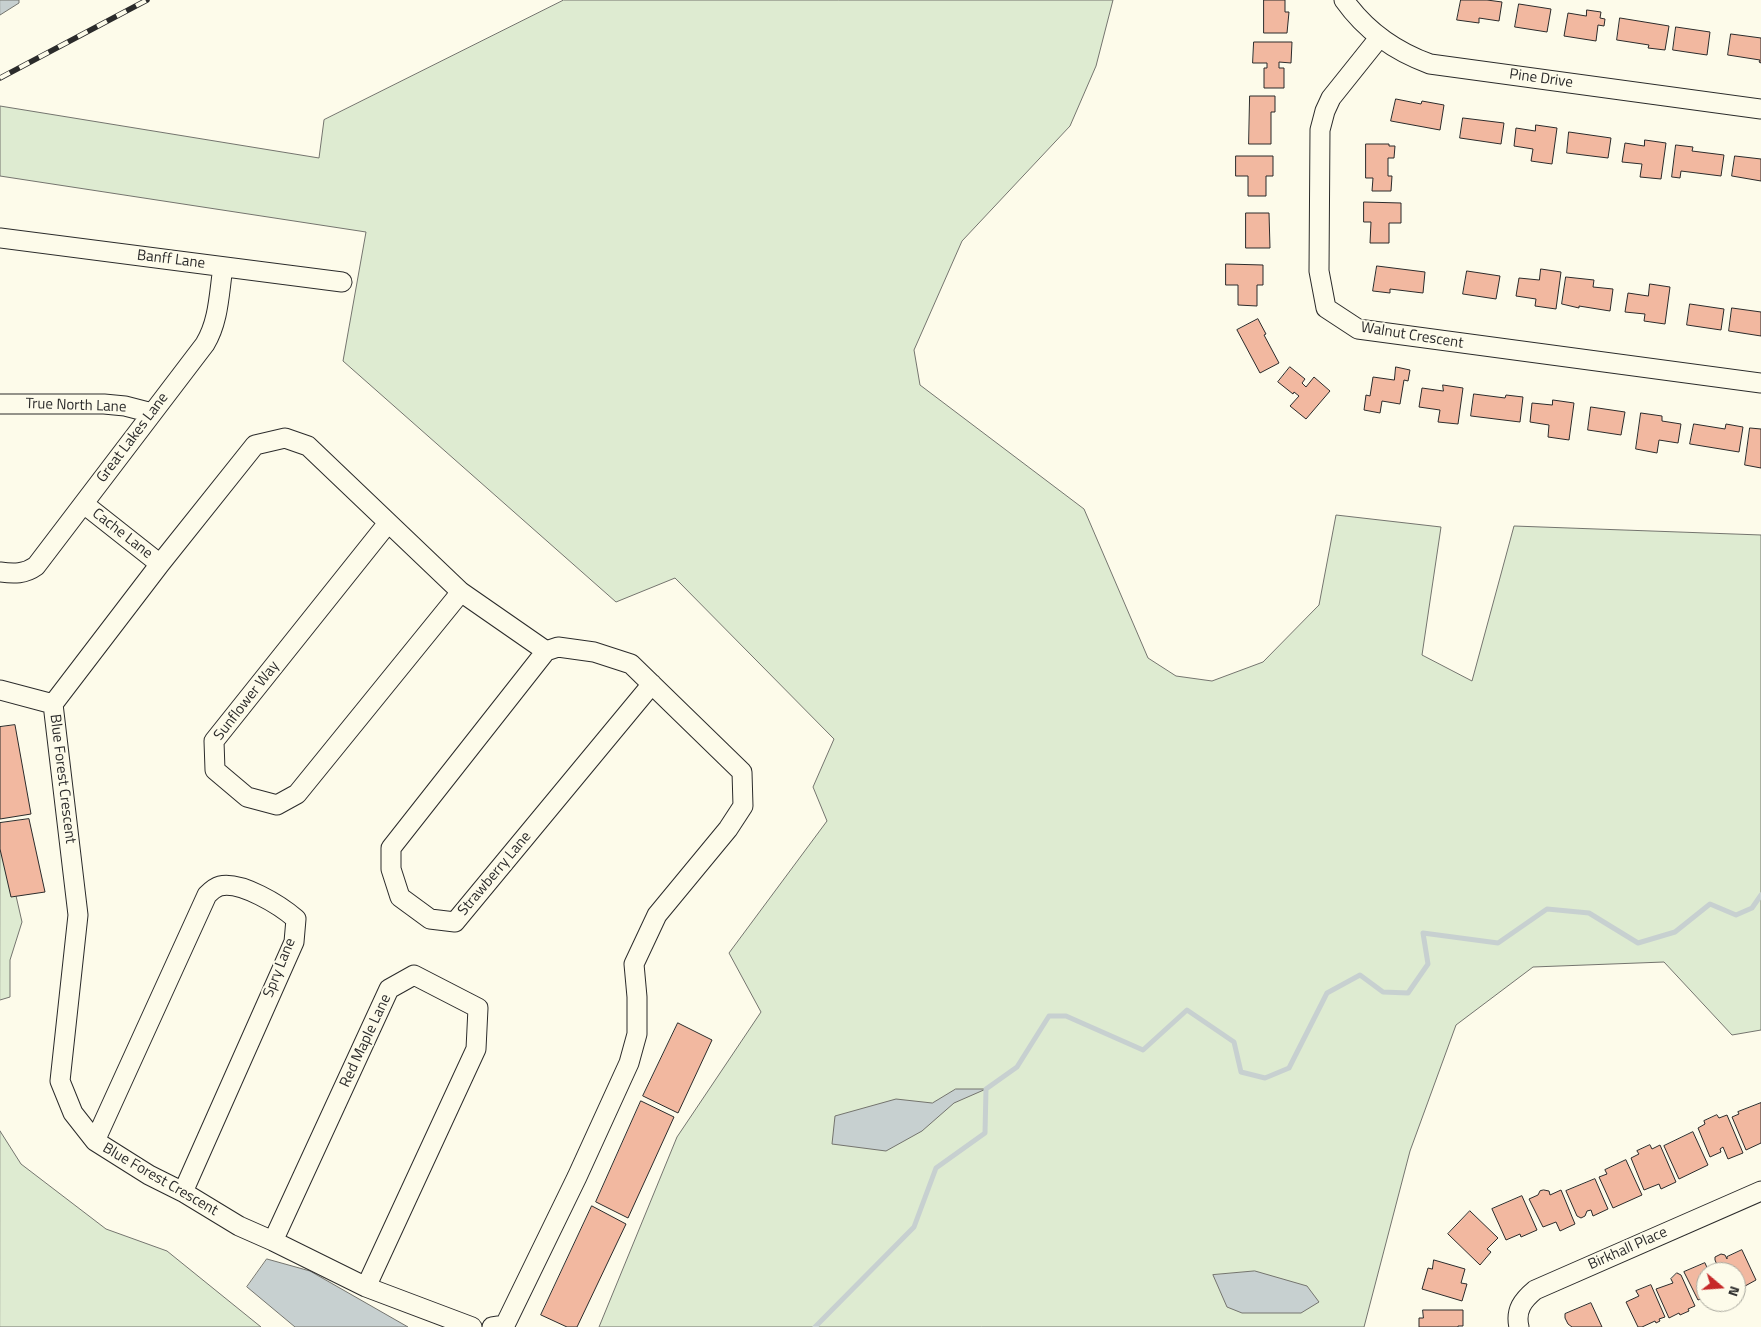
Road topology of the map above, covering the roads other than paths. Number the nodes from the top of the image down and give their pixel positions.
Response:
1 (1344, 0) edge
2 (1379, 38) junction
3 (1761, 110) edge
4 (0, 238) edge
5 (223, 267) junction
6 (342, 282) dead end
7 (1761, 383) edge
8 (0, 404) edge
9 (152, 413) junction
10 (84, 504) junction
11 (388, 523) junction
12 (160, 564) junction
13 (0, 572) edge
14 (460, 592) junction
15 (546, 651) junction
16 (652, 684) junction
17 (0, 690) edge
18 (53, 704) junction
19 (95, 1141) junction
20 (1761, 1191) edge
21 (183, 1192) junction
22 (273, 1240) junction
23 (366, 1287) junction
24 (472, 1327) edge
25 (492, 1327) edge
26 (1519, 1327) edge

1 - 2 street, Pine Drive
2 - 3 street, Pine Drive
2 - 7 street, Walnut Crescent
4 - 5 street, Banff Lane
5 - 6 street, Banff Lane
5 - 9 street, Great Lakes Lane
8 - 9 street, True North Lane
9 - 10 street, Great Lakes Lane
10 - 12 street, Cache Lane
10 - 13 street, Great Lakes Lane
11 - 12 street
11 - 14 street
11 - 14 street, Sunflower Way
12 - 18 street
14 - 15 street
15 - 16 street
15 - 16 street, Strawberry Lane
16 - 25 street
17 - 18 street
18 - 19 street, Blue Forest Crescent
19 - 21 street, Blue Forest Crescent
19 - 21 street, Spry Lane
20 - 26 street, Birkhall Place
21 - 22 street, Blue Forest Crescent
22 - 23 street, Blue Forest Crescent
22 - 23 street, Red Maple Lane
23 - 24 street, Blue Forest Crescent

